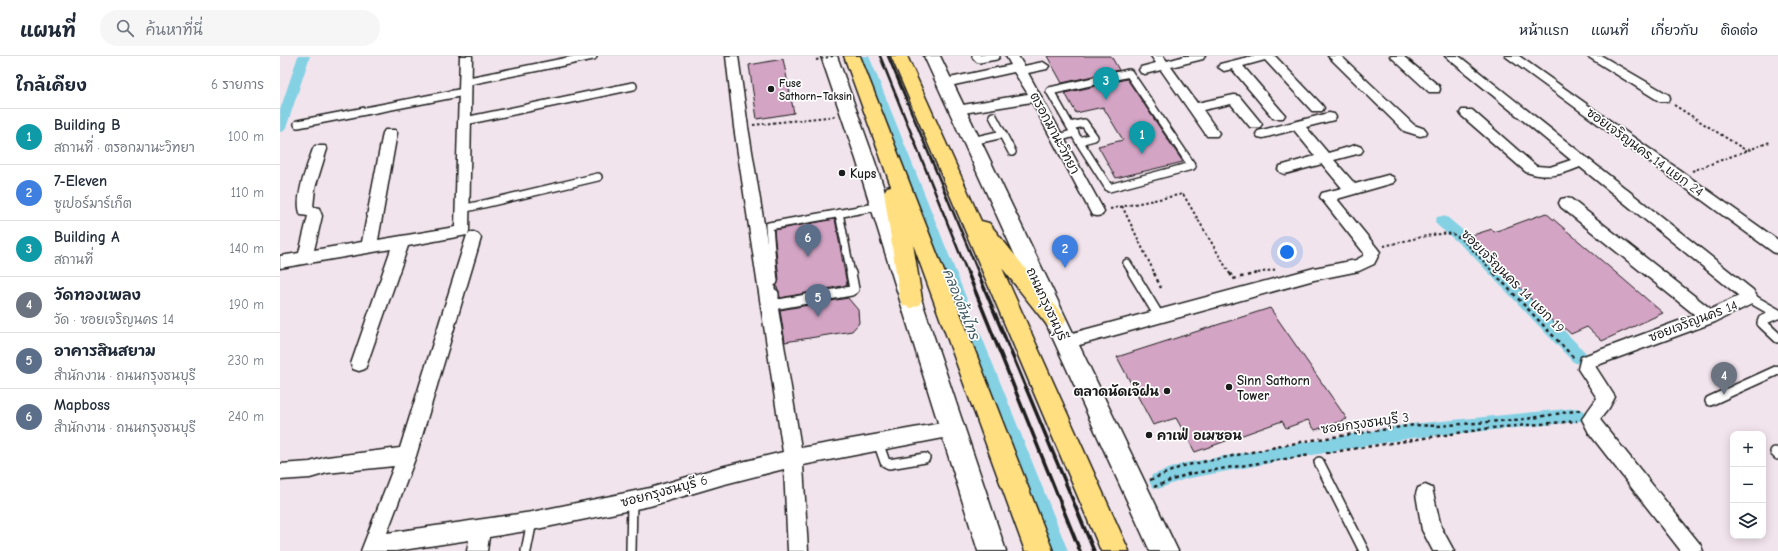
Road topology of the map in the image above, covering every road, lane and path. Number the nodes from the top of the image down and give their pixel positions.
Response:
1 (466, 56) edge
2 (593, 56) edge
3 (732, 56) edge
4 (833, 56) edge
5 (852, 56) edge
6 (932, 56) edge
7 (976, 56) edge
8 (995, 56) edge
9 (1199, 56) edge
10 (1267, 56) edge
11 (1334, 56) edge
12 (1396, 56) edge
13 (1451, 56) edge
14 (1511, 56) edge
15 (1593, 56) edge
16 (823, 58) edge
17 (902, 60) edge
18 (1161, 61) edge
19 (1016, 64) edge
20 (1038, 64) dead end
21 (1145, 70) dead end
22 (945, 83) junction
23 (632, 86) dead end
24 (464, 87) junction
25 (1434, 89) dead end
26 (1036, 97) junction
27 (1664, 98) joint
28 (1194, 108) junction
29 (1317, 108) dead end
30 (957, 110) junction
31 (1467, 113) dead end
32 (850, 114) junction
33 (1278, 115) dead end
34 (993, 116) dead end
35 (1329, 116) dead end
36 (465, 121) junction
37 (298, 124) dead end
38 (1070, 126) junction
39 (1298, 126) junction
40 (741, 127) junction
41 (1420, 132) dead end
42 (390, 133) dead end
43 (1074, 133) junction
44 (1212, 133) dead end
45 (1003, 134) junction
46 (1058, 138) junction
47 (972, 141) junction
48 (1079, 141) junction
49 (886, 142) junction
50 (1770, 142) dead end
51 (320, 149) dead end
52 (1356, 150) dead end
53 (1747, 151) junction
54 (1012, 152) dead end
55 (1325, 158) junction
56 (1581, 161) junction
57 (1285, 169) dead end
58 (1678, 176) junction
59 (598, 177) dead end
60 (1388, 180) dead end
61 (1352, 190) junction
62 (1566, 203) dead end
63 (881, 206) junction
64 (1122, 206) junction
65 (965, 207) junction
66 (462, 209) junction
67 (1097, 212) joint
68 (839, 213) junction
69 (473, 238) dead end
70 (402, 240) junction
71 (369, 246) junction
72 (1778, 248) edge
73 (1369, 249) junction
74 (306, 258) junction
75 (280, 262) edge
76 (1127, 263) dead end
77 (1284, 268) dead end
78 (1161, 288) dead end
79 (1750, 298) junction
80 (911, 299) junction
81 (1777, 314) edge
82 (1159, 316) junction
83 (1709, 317) junction
84 (1055, 319) junction
85 (1778, 338) edge
86 (1065, 342) junction
87 (359, 364) dead end
88 (1586, 369) junction
89 (1778, 370) edge
90 (1710, 401) dead end
91 (1603, 404) junction
92 (1591, 419) junction
93 (953, 429) junction
94 (878, 442) junction
95 (407, 456) junction
96 (1317, 457) junction
97 (793, 458) junction
98 (926, 458) dead end
99 (280, 472) edge
100 (1135, 490) junction
101 (1425, 494) dead end
102 (632, 501) junction
103 (532, 521) junction
104 (481, 529) junction
105 (372, 548) edge
106 (477, 551) edge
107 (526, 551) edge
108 (631, 551) edge
109 (798, 551) edge
110 (992, 551) edge
111 (1039, 551) edge
112 (1115, 551) edge
113 (1164, 551) edge
114 (1364, 551) edge
115 (1444, 551) edge
116 (1693, 551) edge

1 - 24 street
2 - 24 lane
3 - 40 street
4 - 16 path, bridge
5 - 49 main road
6 - 22 main road, ถนนกรุงธนบุรี
7 - 8 lane
9 - 18 street
10 - 29 street
10 - 33 street
11 - 41 street
12 - 25 street
13 - 56 street, ซอยเจริญนคร 14
14 - 58 street, ซอยเจริญนคร 14 แยก 24
15 - 27 street
16 - 32 main road
17 - 65 main road
18 - 21 street
18 - 28 street
19 - 20 street
19 - 22 street
19 - 26 street, ตรอกมานะวิทยา
22 - 30 main road, ถนนกรุงธนบุรี
23 - 36 lane
24 - 36 street
24 - 37 lane
26 - 30 street
26 - 46 street, ตรอกมานะวิทยา
27 - 53 path
28 - 39 street
28 - 44 street
30 - 47 main road, ถนนกรุงธนบุรี
31 - 56 street
32 - 40 path
32 - 63 main road
34 - 45 lane
35 - 39 street
36 - 66 street
38 - 43 lane
38 - 48 lane
38 - 48 lane
39 - 55 street
40 - 97 street
42 - 71 street
43 - 46 lane
43 - 48 lane
45 - 47 lane
45 - 54 lane
46 - 67 street, ตรอกมานะวิทยา
47 - 84 main road, ถนนกรุงธนบุรี
49 - 80 main road
49 - 111 main road
50 - 53 path
51 - 74 street
52 - 55 street
53 - 58 path
55 - 57 street
55 - 61 street
56 - 79 street, ซอยเจริญนคร 14
58 - 72 street, ซอยเจริญนคร 14 แยก 24
59 - 66 lane
60 - 61 street
61 - 73 street
62 - 83 street
63 - 68 lane
63 - 80 main road
64 - 67 path
64 - 77 path
64 - 78 path
65 - 84 main road
65 - 112 main road
66 - 70 street
68 - 68 lane
69 - 95 street
70 - 71 street
70 - 87 street
71 - 74 street
73 - 82 street
73 - 88 path, ซอยเจริญนคร 14 แยก 19
74 - 75 street
76 - 82 lane
79 - 81 lane
79 - 83 street, ซอยเจริญนคร 14
80 - 93 main road
81 - 85 lane
82 - 86 street
83 - 88 street, ซอยเจริญนคร 14
84 - 86 main road, ถนนกรุงธนบุรี
86 - 100 main road, ถนนกรุงธนบุรี
88 - 91 street
89 - 90 lane
91 - 92 street
91 - 100 path, ซอยกรุงธนบุรี 3
92 - 96 path, ซอยกรุงธนบุรี 3
92 - 116 street
93 - 94 street, ซอยกรุงธนบุรี 6
93 - 110 main road
94 - 97 street, ซอยกรุงธนบุรี 6
94 - 98 lane
95 - 99 street
95 - 105 street
96 - 100 path, ซอยกรุงธนบุรี 3
96 - 114 lane
97 - 102 street, ซอยกรุงธนบุรี 6
97 - 109 street
100 - 113 main road, ถนนกรุงธนบุรี
101 - 115 street
102 - 103 street, ซอยกรุงธนบุรี 6
102 - 108 lane
103 - 104 street, ซอยกรุงธนบุรี 6
103 - 107 lane
104 - 105 street, ซอยกรุงธนบุรี 6
104 - 106 street

